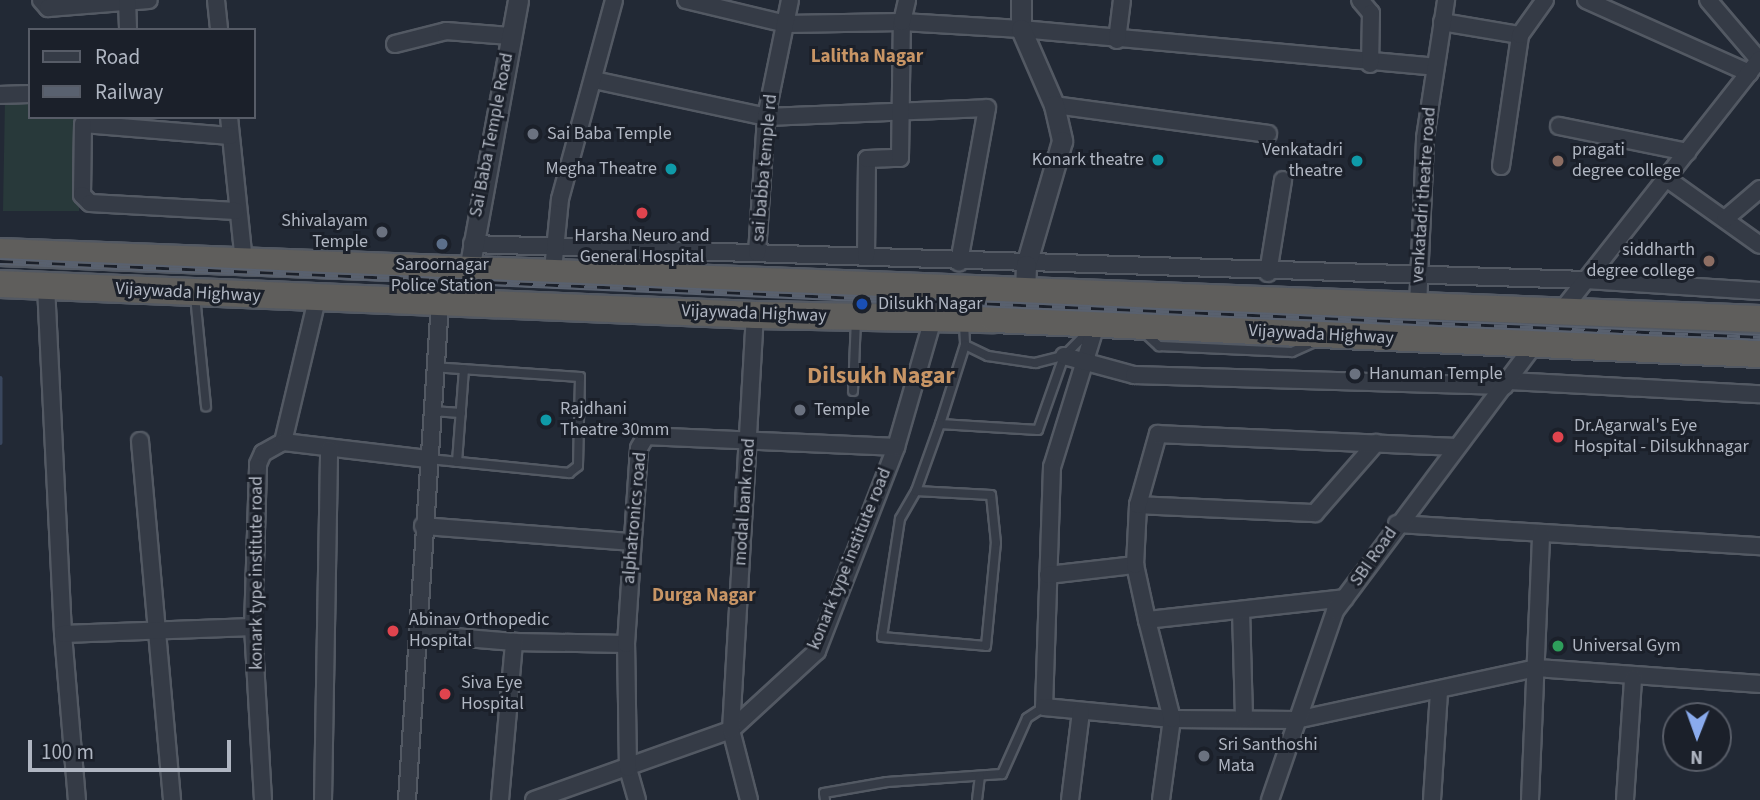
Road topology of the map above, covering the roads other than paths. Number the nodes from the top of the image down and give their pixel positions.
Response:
1 (149, 0) edge
2 (216, 0) edge
3 (518, 0) edge
4 (614, 0) edge
5 (686, 0) edge
6 (790, 0) edge
7 (907, 0) edge
8 (1021, 0) edge
9 (1122, 0) edge
10 (1360, 0) edge
11 (1446, 0) edge
12 (1545, 0) edge
13 (1587, 0) edge
14 (1708, 0) edge
15 (127, 1) edge
16 (44, 4) edge
17 (902, 22) junction
18 (1442, 22) junction
19 (786, 24) junction
20 (128, 28) edge
21 (219, 28) edge
22 (1021, 29) junction
23 (1520, 35) junction
24 (510, 36) junction
25 (1116, 40) junction
26 (395, 44) dead end
27 (1370, 64) junction
28 (1756, 64) edge
29 (1435, 67) junction
30 (594, 80) junction
31 (28, 94) edge
32 (0, 95) edge
33 (1054, 105) junction
34 (900, 109) junction
35 (766, 117) junction
36 (229, 119) edge
37 (1559, 126) dead end
38 (1268, 134) dead end
39 (230, 136) junction
40 (1687, 152) junction
41 (1501, 166) dead end
42 (1666, 178) junction
43 (1283, 180) dead end
44 (1760, 189) edge
45 (236, 211) junction
46 (1725, 219) junction
47 (472, 244) junction
48 (1760, 245) edge
49 (0, 252) edge
50 (757, 253) junction
51 (866, 256) junction
52 (154, 258) junction
53 (554, 261) junction
54 (244, 262) junction
55 (959, 262) junction
56 (470, 270) junction
57 (502, 271) junction
58 (1268, 273) junction
59 (1026, 277) junction
60 (1419, 278) junction
61 (1586, 280) junction
62 (0, 284) edge
63 (46, 286) junction
64 (1760, 291) edge
65 (152, 292) junction
66 (195, 293) junction
67 (317, 299) junction
68 (440, 303) junction
69 (501, 306) junction
70 (1418, 307) junction
71 (1560, 313) junction
72 (755, 315) junction
73 (856, 317) junction
74 (933, 318) junction
75 (1760, 319) edge
76 (1096, 325) junction
77 (965, 332) junction
78 (1534, 345) junction
79 (1760, 354) edge
80 (1064, 355) junction
81 (1084, 363) junction
82 (435, 367) junction
83 (464, 369) junction
84 (1507, 384) junction
85 (853, 391) dead end
86 (1760, 394) edge
87 (206, 406) dead end
88 (432, 411) junction
89 (461, 413) junction
90 (940, 424) junction
91 (750, 437) junction
92 (141, 441) dead end
93 (283, 442) junction
94 (1376, 443) junction
95 (895, 447) junction
96 (1455, 447) junction
97 (329, 449) junction
98 (428, 459) junction
99 (457, 462) junction
100 (916, 491) junction
101 (1138, 505) junction
102 (1397, 524) junction
103 (424, 526) junction
104 (1541, 533) junction
105 (631, 542) junction
106 (1760, 546) edge
107 (1135, 565) junction
108 (1048, 575) junction
109 (1345, 598) junction
110 (1241, 610) junction
111 (1147, 620) junction
112 (253, 627) junction
113 (160, 631) junction
114 (63, 634) junction
115 (418, 634) junction
116 (514, 642) junction
117 (626, 644) junction
118 (1536, 668) junction
119 (1633, 678) junction
120 (1760, 684) edge
121 (1439, 693) junction
122 (1044, 707) junction
123 (1081, 712) junction
124 (1172, 719) junction
125 (1244, 719) junction
126 (1296, 720) junction
127 (731, 730) junction
128 (628, 768) junction
129 (981, 776) junction
130 (566, 794) edge
131 (77, 800) edge
132 (172, 800) edge
133 (263, 800) edge
134 (323, 800) edge
135 (407, 800) edge
136 (500, 800) edge
137 (534, 800) edge
138 (637, 800) edge
139 (749, 800) edge
140 (825, 800) edge
141 (976, 800) edge
142 (1070, 800) edge
143 (1161, 800) edge
144 (1270, 800) edge
145 (1432, 800) edge
146 (1530, 800) edge
147 (1625, 800) edge

1 - 15 street
2 - 21 street
3 - 24 street, Sai Baba Temple Road
4 - 30 street
5 - 19 street
6 - 19 street, sai babba temple rd
7 - 17 street
8 - 22 street
9 - 25 street
10 - 27 street
11 - 18 street, venkatadri theatre road
12 - 23 street
13 - 28 street
14 - 28 street
15 - 16 street
15 - 20 street
17 - 19 street
17 - 22 street
17 - 34 street
18 - 23 street
18 - 29 street, venkatadri theatre road
19 - 35 street, sai babba temple rd
22 - 25 street
22 - 33 street
23 - 41 street
24 - 26 street
24 - 47 street, Sai Baba Temple Road
25 - 27 street
27 - 29 street
28 - 40 street
29 - 60 street, venkatadri theatre road
30 - 35 street
30 - 53 street
31 - 32 street
33 - 38 street
33 - 59 street
34 - 35 street
34 - 51 street
34 - 55 street
35 - 50 street, sai babba temple rd
36 - 39 street
37 - 40 street
39 - 45 street
39 - 45 street
40 - 42 street
42 - 46 street
42 - 61 street
43 - 58 street
44 - 46 street
45 - 54 street
46 - 48 street
47 - 53 street
47 - 56 street, Sai Baba Temple Road
49 - 52 highway, Vijaywada Highway
50 - 51 street
50 - 53 street
51 - 55 street
52 - 54 highway, Vijaywada Highway
52 - 65 highway
53 - 57 highway, Vijaywada Highway
53 - 59 highway, Vijaywada Highway
54 - 56 highway, Vijaywada Highway
55 - 59 street
56 - 57 highway, Vijaywada Highway
57 - 69 highway
58 - 59 street
58 - 60 street
59 - 70 highway, Vijaywada Highway
60 - 61 street
60 - 70 street, venkatadri theatre road
61 - 64 street
61 - 71 street
62 - 63 highway, Vijaywada Highway
63 - 65 highway, Vijaywada Highway
63 - 114 street
65 - 66 highway, Vijaywada Highway
66 - 67 highway, Vijaywada Highway
66 - 87 lane
67 - 68 highway, Vijaywada Highway
67 - 93 street
68 - 69 highway, Vijaywada Highway
68 - 82 street
69 - 72 highway, Vijaywada Highway
70 - 71 highway, Vijaywada Highway
71 - 75 highway, Vijaywada Highway
72 - 73 highway, Vijaywada Highway
72 - 91 street, modal bank road
73 - 74 highway, Vijaywada Highway
73 - 85 lane
74 - 77 highway, Vijaywada Highway
74 - 95 street, konark type institute road
76 - 77 highway, Vijaywada Highway
76 - 78 highway, Vijaywada Highway
76 - 80 lane
76 - 81 street
77 - 80 lane
77 - 90 lane
78 - 79 highway, Vijaywada Highway
78 - 84 street, SBI Road
80 - 81 street
80 - 90 lane
81 - 84 street
81 - 108 street
82 - 83 lane
82 - 88 street
83 - 89 lane
83 - 99 lane
84 - 86 street
84 - 96 street, SBI Road
88 - 89 lane
88 - 98 street
89 - 99 lane
90 - 100 lane
91 - 95 street, alphatronics road
91 - 105 street, alphatronics road
91 - 127 street, modal bank road
92 - 113 street
93 - 97 street
93 - 112 street, konark type institute road
94 - 96 street
94 - 101 street
94 - 101 street
95 - 127 street, konark type institute road
96 - 102 street, SBI Road
97 - 98 street
97 - 134 street
98 - 99 lane
98 - 103 street
100 - 100 lane
101 - 107 street
102 - 104 street
102 - 109 street, SBI Road
103 - 105 street
103 - 115 street
104 - 106 street
104 - 118 street
105 - 117 street, alphatronics road
107 - 108 street
107 - 111 street
108 - 122 street
109 - 110 street
109 - 126 street, SBI Road
110 - 111 street
110 - 125 street
111 - 124 street
112 - 113 street
112 - 133 street, konark type institute road
113 - 114 street
113 - 132 street
114 - 131 street
115 - 116 street
115 - 135 street
116 - 117 street
116 - 136 street
117 - 128 street, alphatronics road
118 - 119 street
118 - 121 street
118 - 146 street
119 - 120 street
119 - 147 street
121 - 126 street
121 - 145 street
122 - 123 street
122 - 129 lane
123 - 124 street
123 - 142 street
124 - 125 street
124 - 143 street
125 - 126 street
126 - 144 street, SBI Road
127 - 128 street, konark type institute road
127 - 139 street, modal bank road
128 - 130 street, konark type institute road
128 - 138 street, alphatronics road
129 - 140 lane
129 - 141 lane
130 - 137 street, konark type institute road

